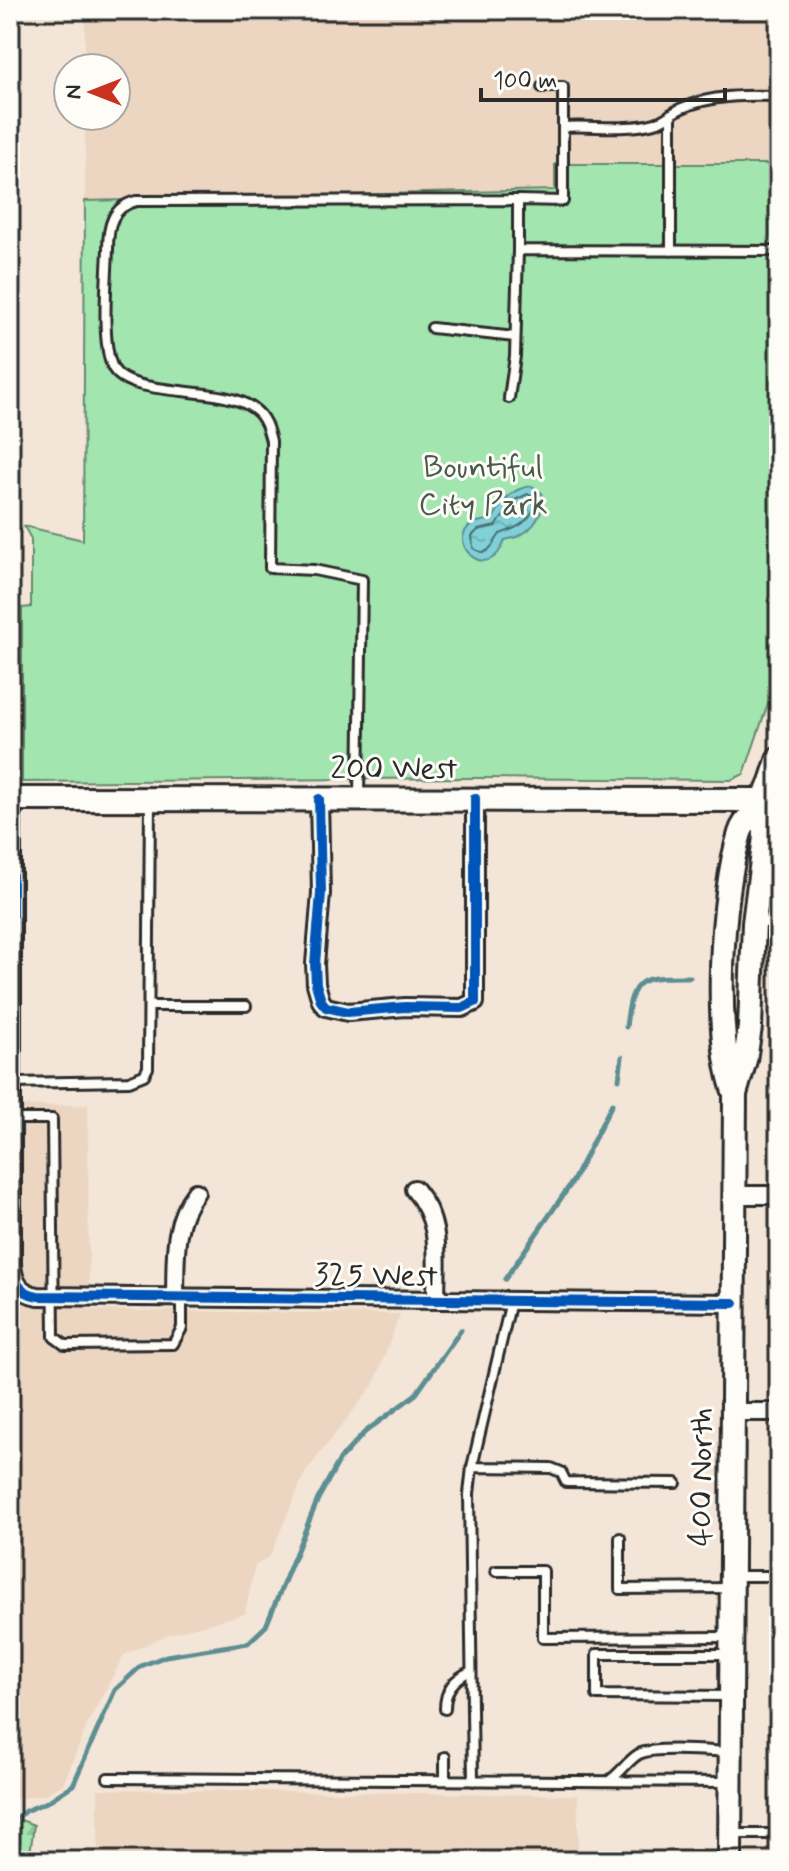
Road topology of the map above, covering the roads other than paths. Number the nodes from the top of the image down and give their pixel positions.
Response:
1 (542, 87) dead end
2 (779, 96) edge
3 (671, 114) junction
4 (563, 127) junction
5 (518, 200) junction
6 (518, 250) junction
7 (671, 251) junction
8 (779, 251) edge
9 (432, 328) dead end
10 (515, 337) junction
11 (509, 398) dead end
12 (779, 758) edge
13 (475, 798) junction
14 (11, 799) edge
15 (150, 799) junction
16 (319, 799) junction
17 (359, 799) junction
18 (772, 799) edge
19 (754, 923) junction
20 (779, 923) edge
21 (149, 1006) junction
22 (246, 1006) dead end
23 (11, 1083) edge
24 (735, 1094) junction
25 (12, 1119) junction
26 (414, 1189) dead end
27 (196, 1192) dead end
28 (734, 1195) junction
29 (779, 1195) edge
30 (11, 1208) edge
31 (52, 1296) junction
32 (179, 1297) junction
33 (436, 1300) junction
34 (511, 1301) junction
35 (734, 1303) junction
36 (733, 1412) junction
37 (779, 1412) edge
38 (472, 1467) junction
39 (676, 1483) dead end
40 (620, 1538) dead end
41 (496, 1571) dead end
42 (779, 1576) edge
43 (732, 1582) junction
44 (731, 1646) junction
45 (471, 1671) junction
46 (731, 1696) junction
47 (445, 1709) dead end
48 (730, 1752) junction
49 (445, 1757) dead end
50 (108, 1778) dead end
51 (445, 1780) junction
52 (473, 1781) junction
53 (609, 1781) junction
54 (730, 1782) junction
55 (730, 1834) junction
56 (779, 1834) edge
57 (730, 1861) edge

1 - 4 lane
2 - 3 lane
3 - 4 lane
3 - 7 lane
4 - 5 lane
5 - 6 lane
5 - 17 lane
6 - 7 lane
6 - 10 lane
7 - 8 lane
9 - 10 lane
10 - 11 lane
12 - 18 main road, 400 North
13 - 16 street
13 - 17 main road, 200 West
13 - 18 main road, 200 West
14 - 15 main road, 200 West
14 - 23 street
15 - 16 main road, 200 West
15 - 21 lane
16 - 17 main road, 200 West
18 - 19 main road, 400 North
18 - 24 main road, 400 North
19 - 20 lane
19 - 24 main road, 400 North
21 - 22 lane
21 - 23 lane
23 - 25 street
24 - 28 main road, 400 North
25 - 30 street
25 - 31 lane
26 - 33 street
27 - 32 street
28 - 29 street
28 - 35 main road, 400 North
30 - 31 street, 325 West
31 - 32 street, 325 West
31 - 32 lane
32 - 33 street, 325 West
33 - 34 street, 325 West
34 - 35 street, 325 West
34 - 38 lane
35 - 36 main road, 400 North
36 - 37 street
36 - 43 main road, 400 North
38 - 39 lane
38 - 45 lane
40 - 43 lane
41 - 44 lane
42 - 43 lane
43 - 44 main road, 400 North
44 - 46 main road, 400 North
44 - 46 lane
45 - 47 lane
45 - 52 lane
46 - 48 main road, 400 North
48 - 53 lane
48 - 54 main road, 400 North
49 - 51 lane
50 - 51 lane
51 - 52 lane
52 - 53 lane
53 - 54 lane
54 - 55 main road, 400 North
55 - 56 lane
55 - 57 main road, 400 North

